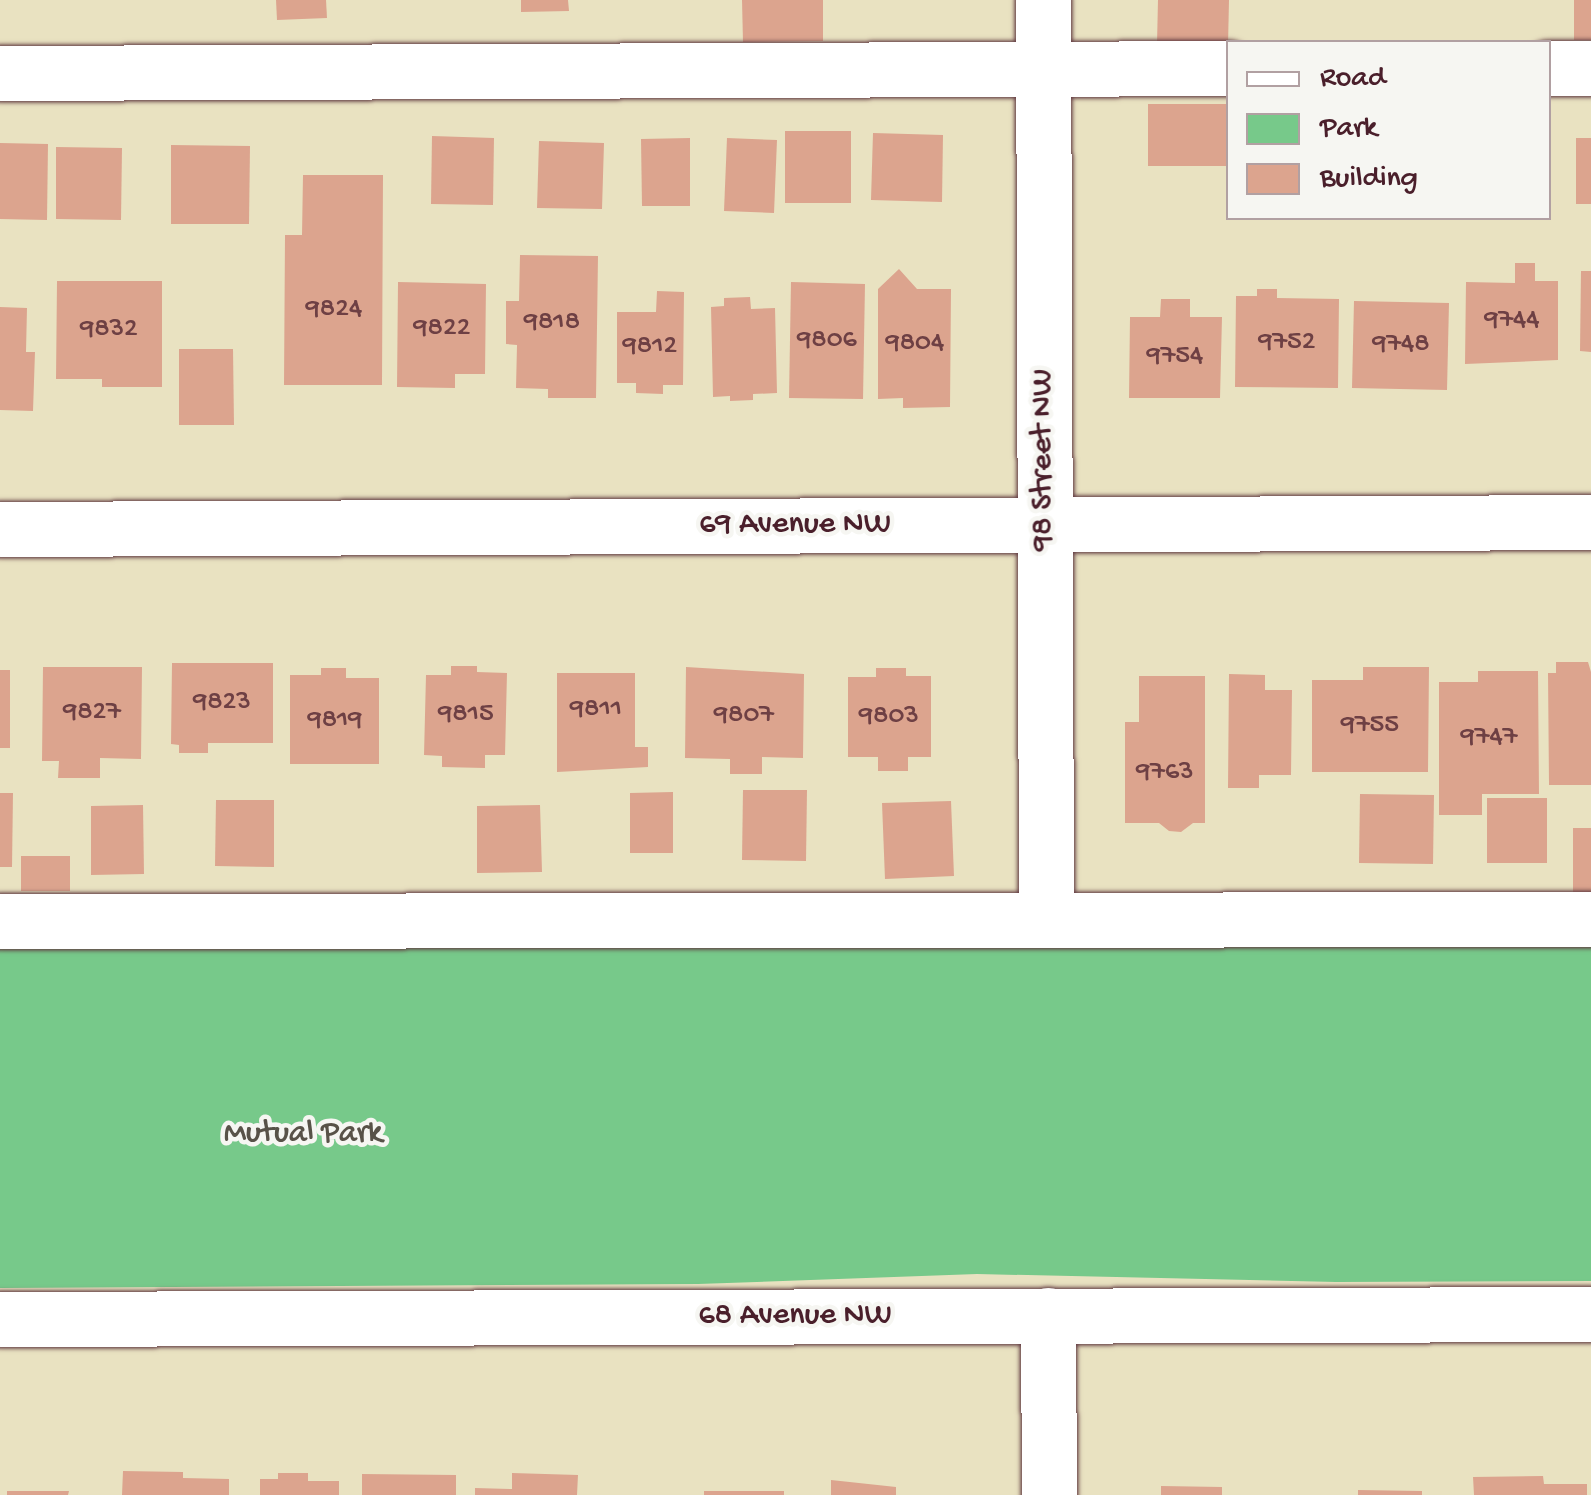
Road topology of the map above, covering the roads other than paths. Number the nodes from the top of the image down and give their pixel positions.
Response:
1 (1043, 0) edge
2 (1226, 68) edge
3 (1551, 68) edge
4 (1591, 68) edge
5 (1043, 69) junction
6 (0, 74) edge
7 (1591, 522) edge
8 (1044, 523) junction
9 (0, 529) edge
10 (1591, 918) edge
11 (1046, 919) junction
12 (0, 921) edge
13 (1591, 1314) edge
14 (1048, 1315) junction
15 (0, 1319) edge
16 (1049, 1495) edge

1 - 5 street, 98 Street NW
2 - 5 street
3 - 4 street
5 - 6 street
5 - 8 street, 98 Street NW
7 - 8 street, 69 Avenue NW
8 - 9 street, 69 Avenue NW
8 - 11 street, 98 Street NW
10 - 11 street
11 - 12 street
13 - 14 street, 68 Avenue NW
14 - 15 street, 68 Avenue NW
14 - 16 street

